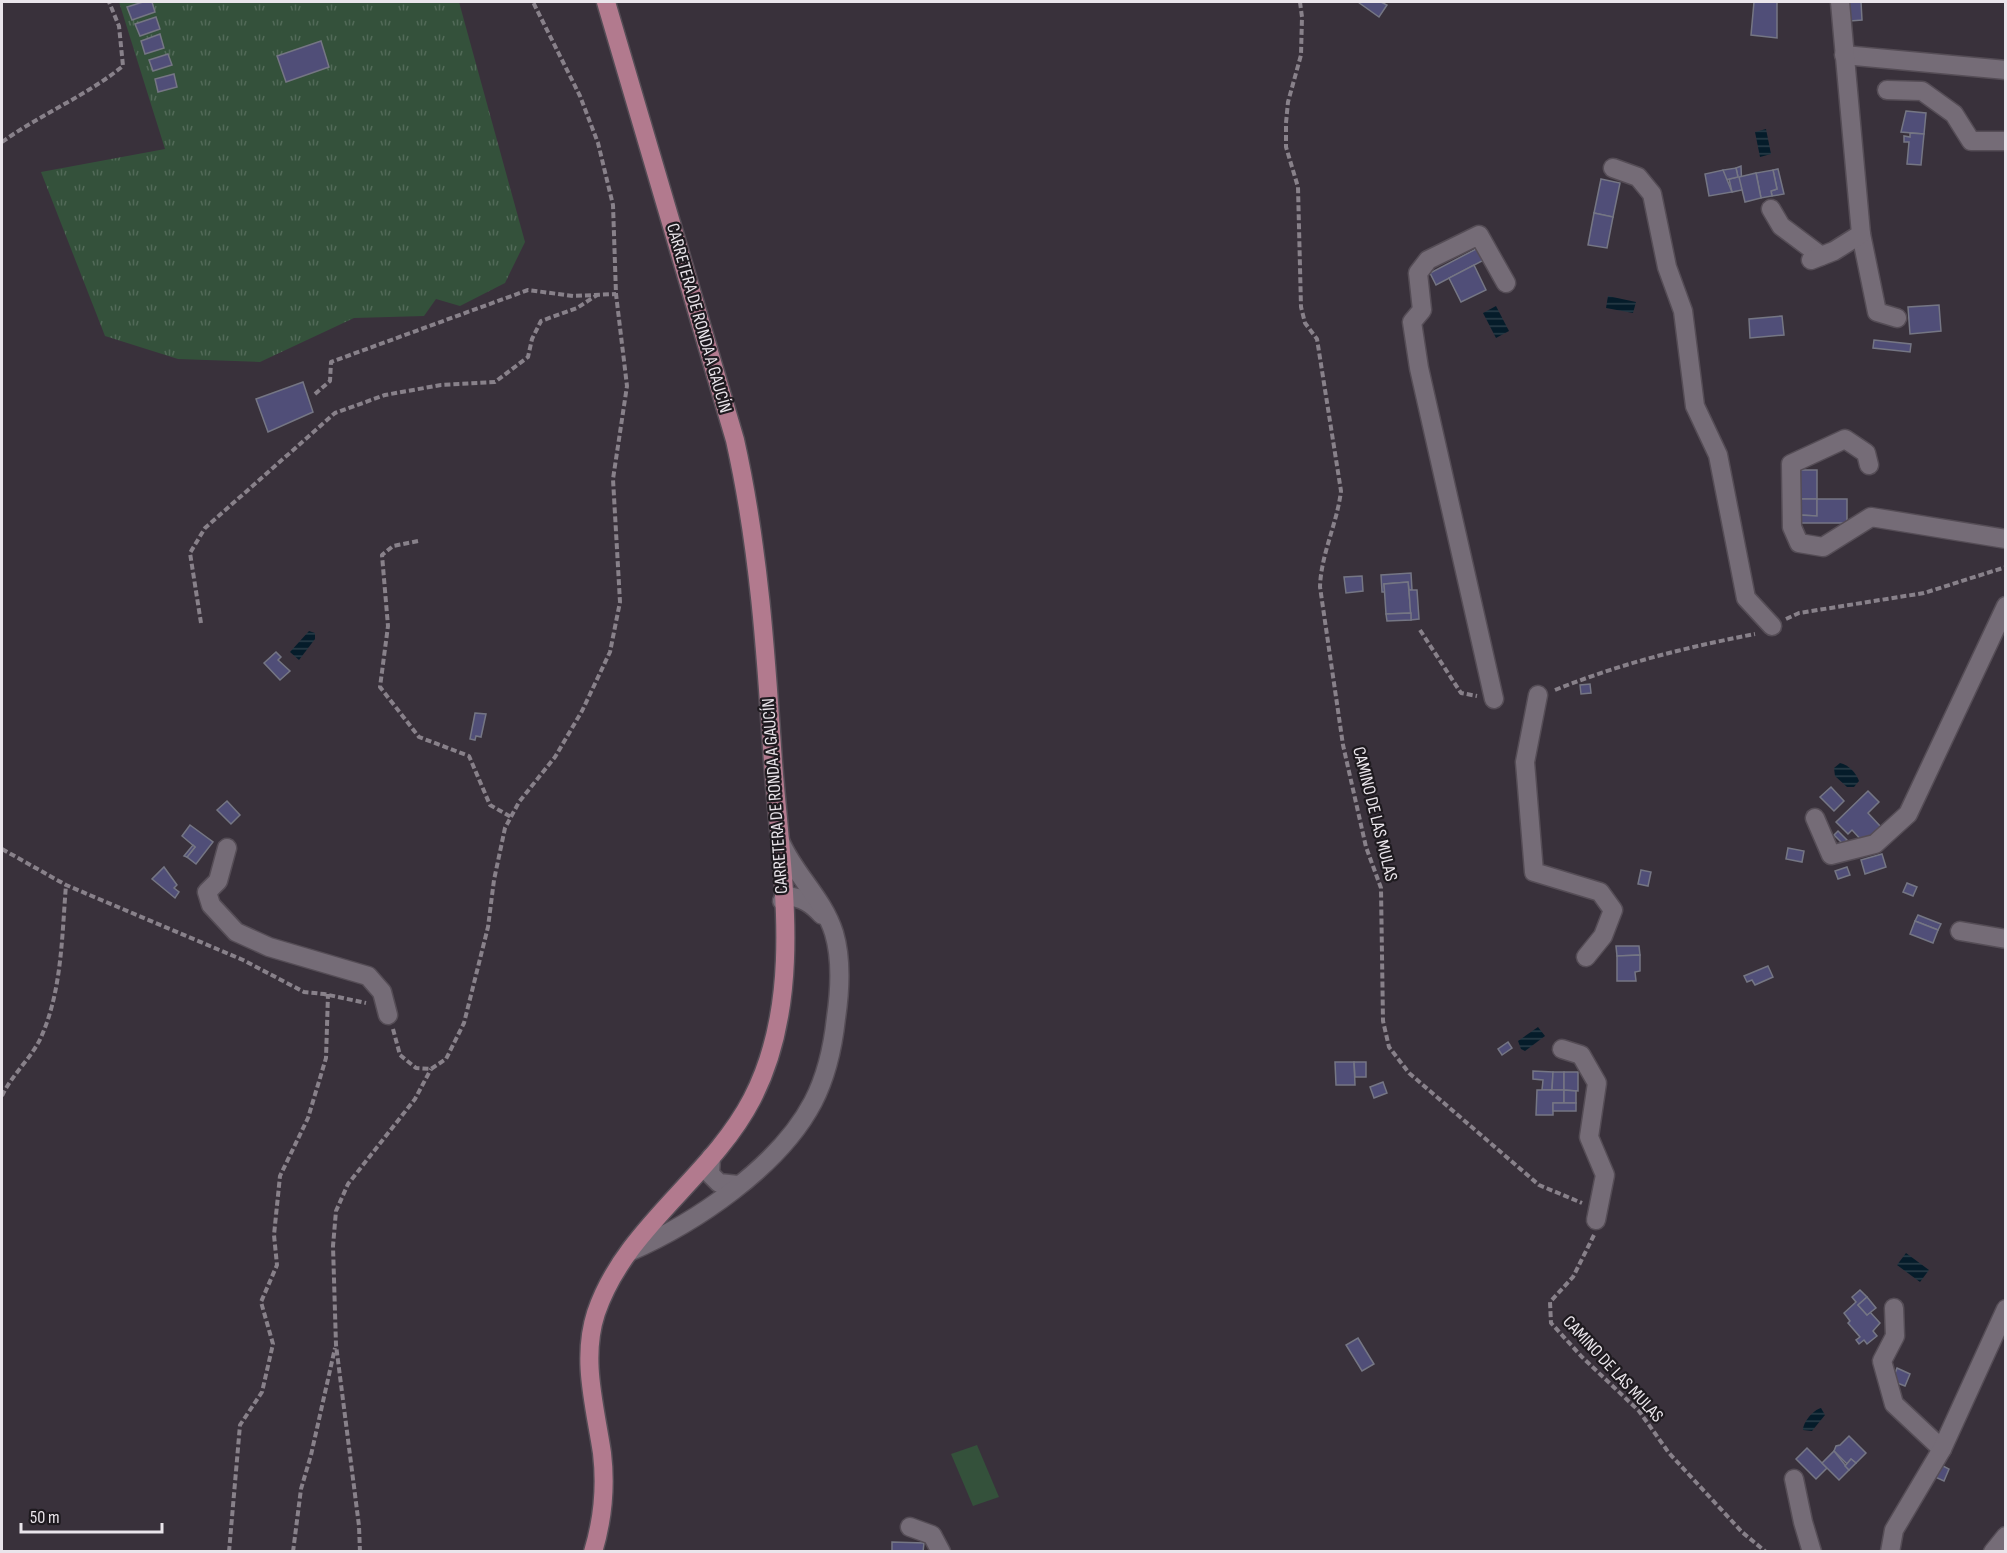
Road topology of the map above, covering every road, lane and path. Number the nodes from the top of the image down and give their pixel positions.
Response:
1 (109, 2) edge
2 (533, 2) edge
3 (606, 2) edge
4 (1300, 2) edge
5 (1840, 2) edge
6 (1844, 55) junction
7 (2006, 70) edge
8 (1887, 90) dead end
9 (2006, 141) edge
10 (2, 142) edge
11 (1613, 168) dead end
12 (1771, 209) dead end
13 (1861, 234) junction
14 (1506, 284) dead end
15 (616, 294) junction
16 (597, 295) junction
17 (1897, 318) dead end
18 (315, 393) dead end
19 (1869, 465) dead end
20 (2006, 539) edge
21 (418, 540) dead end
22 (2006, 567) edge
23 (2006, 606) edge
24 (201, 623) dead end
25 (1772, 626) junction
26 (1420, 630) dead end
27 (1538, 695) joint
28 (1494, 699) joint
29 (511, 817) junction
30 (1815, 818) dead end
31 (779, 839) junction
32 (227, 848) dead end
33 (2, 849) edge
34 (66, 885) junction
35 (782, 901) junction
36 (830, 923) junction
37 (1960, 931) dead end
38 (2006, 939) edge
39 (1586, 957) dead end
40 (328, 994) junction
41 (388, 1015) junction
42 (1562, 1049) dead end
43 (431, 1069) junction
44 (2, 1096) edge
45 (711, 1157) junction
46 (738, 1185) junction
47 (1594, 1214) junction
48 (629, 1252) junction
49 (1894, 1308) dead end
50 (2006, 1309) edge
51 (336, 1345) junction
52 (1942, 1449) junction
53 (1794, 1479) dead end
54 (910, 1527) dead end
55 (2006, 1536) edge
56 (229, 1551) edge
57 (293, 1551) edge
58 (360, 1551) edge
59 (593, 1551) edge
60 (941, 1551) edge
61 (1766, 1551) edge
62 (1812, 1551) edge
63 (1890, 1551) edge
64 (1993, 1551) edge

1 - 10 path
2 - 15 path
3 - 31 main road, CARRETERA DE RONDA A GAUCÍN
4 - 47 path, CAMINO DE LAS MULAS
5 - 6 street
6 - 7 street
6 - 13 street
8 - 9 street
11 - 25 street
12 - 13 street
13 - 17 street
14 - 28 street
15 - 16 path
15 - 29 path
16 - 18 path
16 - 24 path
19 - 20 street
21 - 29 path
22 - 25 path
23 - 30 street
25 - 27 path
26 - 28 path
27 - 39 street
29 - 43 path
31 - 35 main road, CARRETERA DE RONDA A GAUCÍN
31 - 36 street
32 - 41 street
33 - 34 path
34 - 40 path
34 - 44 path
35 - 36 street
35 - 45 main road, CARRETERA DE RONDA A GAUCÍN
36 - 46 street
37 - 38 street
40 - 41 path
40 - 56 path
41 - 43 path
42 - 47 street
43 - 51 path
45 - 46 street
45 - 48 main road, CARRETERA DE RONDA A GAUCÍN
46 - 48 street
47 - 61 path, CAMINO DE LAS MULAS
48 - 59 main road, CARRETERA DE RONDA A GAUCÍN
49 - 52 street
50 - 52 street
51 - 57 path
51 - 58 path
52 - 63 street
53 - 62 street
54 - 60 street
55 - 64 street

